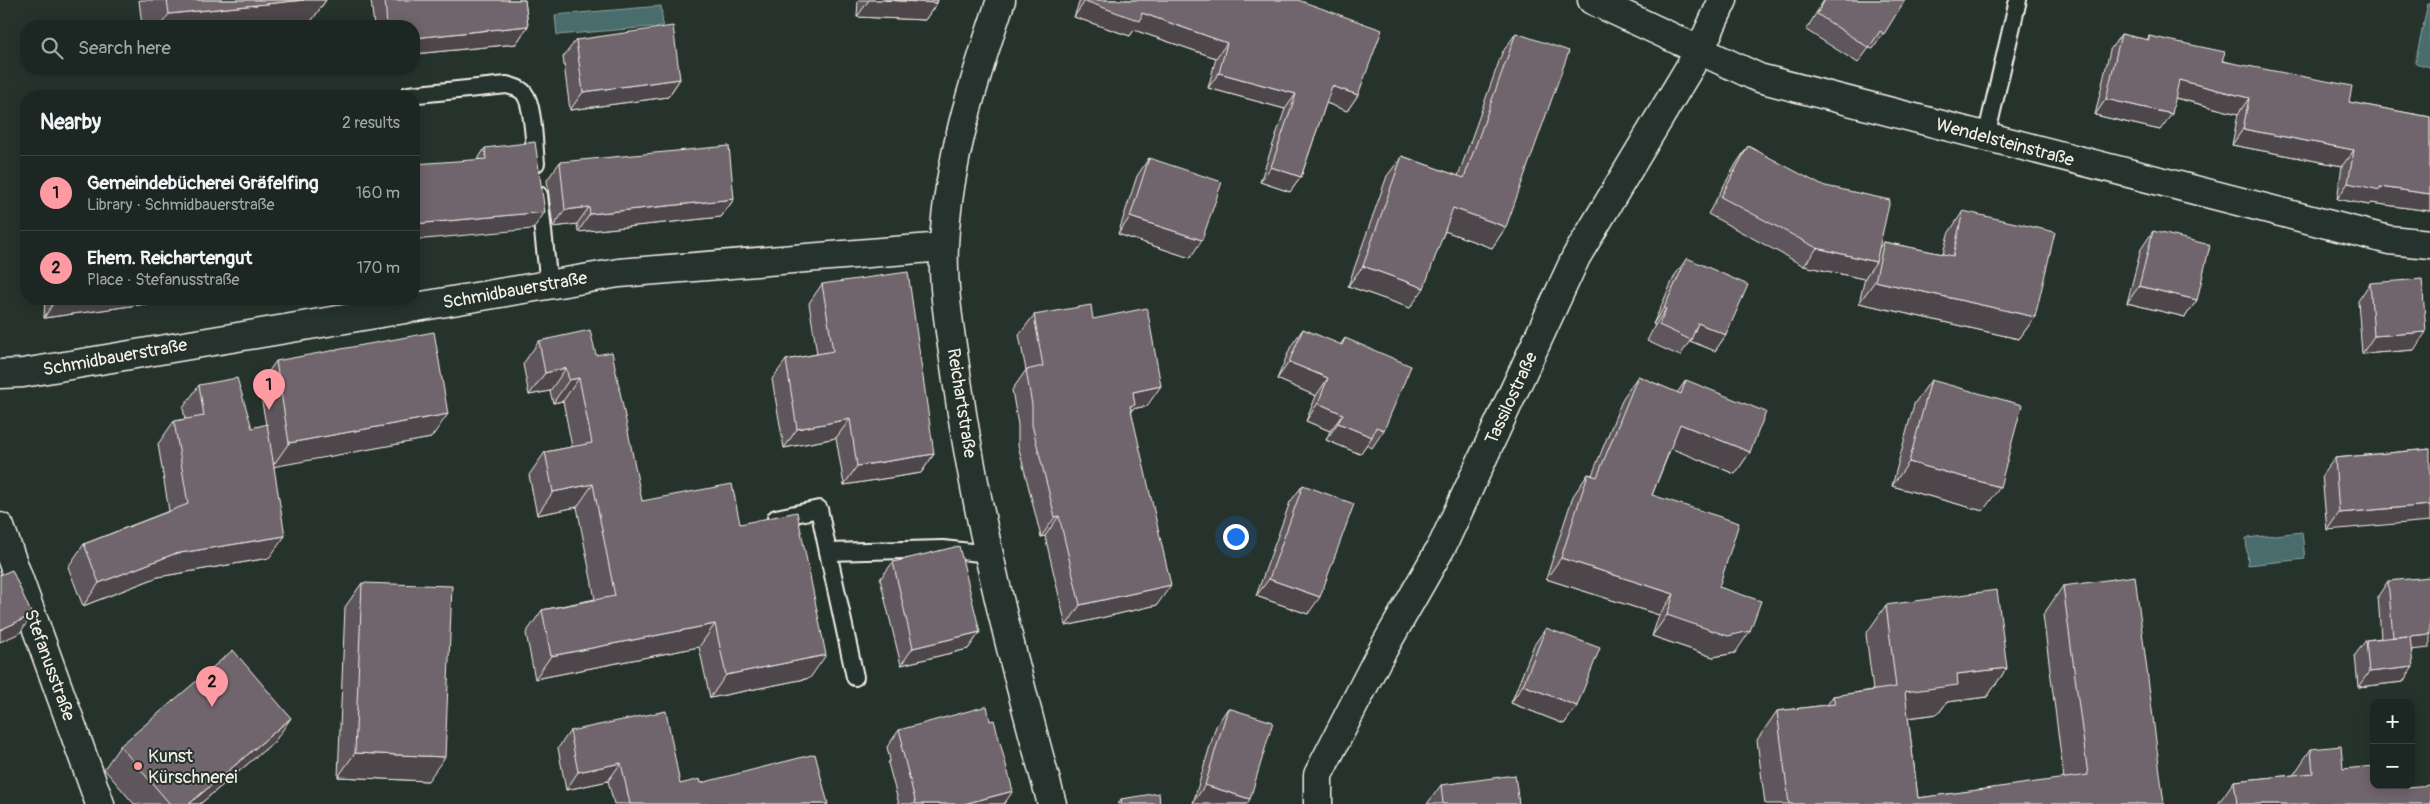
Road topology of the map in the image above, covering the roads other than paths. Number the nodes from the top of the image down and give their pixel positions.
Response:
1 (1001, 0) edge
2 (1592, 0) edge
3 (1723, 0) edge
4 (2018, 0) edge
5 (1700, 50) junction
6 (420, 94) edge
7 (1986, 137) junction
8 (2430, 244) edge
9 (944, 247) junction
10 (549, 285) junction
11 (0, 374) edge
12 (760, 522) edge
13 (0, 527) edge
14 (828, 552) junction
15 (988, 554) junction
16 (855, 678) dead end
17 (100, 804) edge
18 (1052, 804) edge
19 (1318, 804) edge

1 - 9 street, Reichartstraße
2 - 5 street, Wendelsteinstraße
3 - 5 street, Tassilostraße
4 - 7 lane
5 - 7 street, Wendelsteinstraße
5 - 19 street, Tassilostraße
6 - 10 lane
7 - 8 street, Wendelsteinstraße
9 - 10 street, Schmidbauerstraße
9 - 15 street, Reichartstraße
10 - 11 street, Schmidbauerstraße
12 - 14 lane
13 - 17 street, Stefanusstraße
14 - 15 lane
14 - 16 lane
15 - 18 street, Reichartstraße

